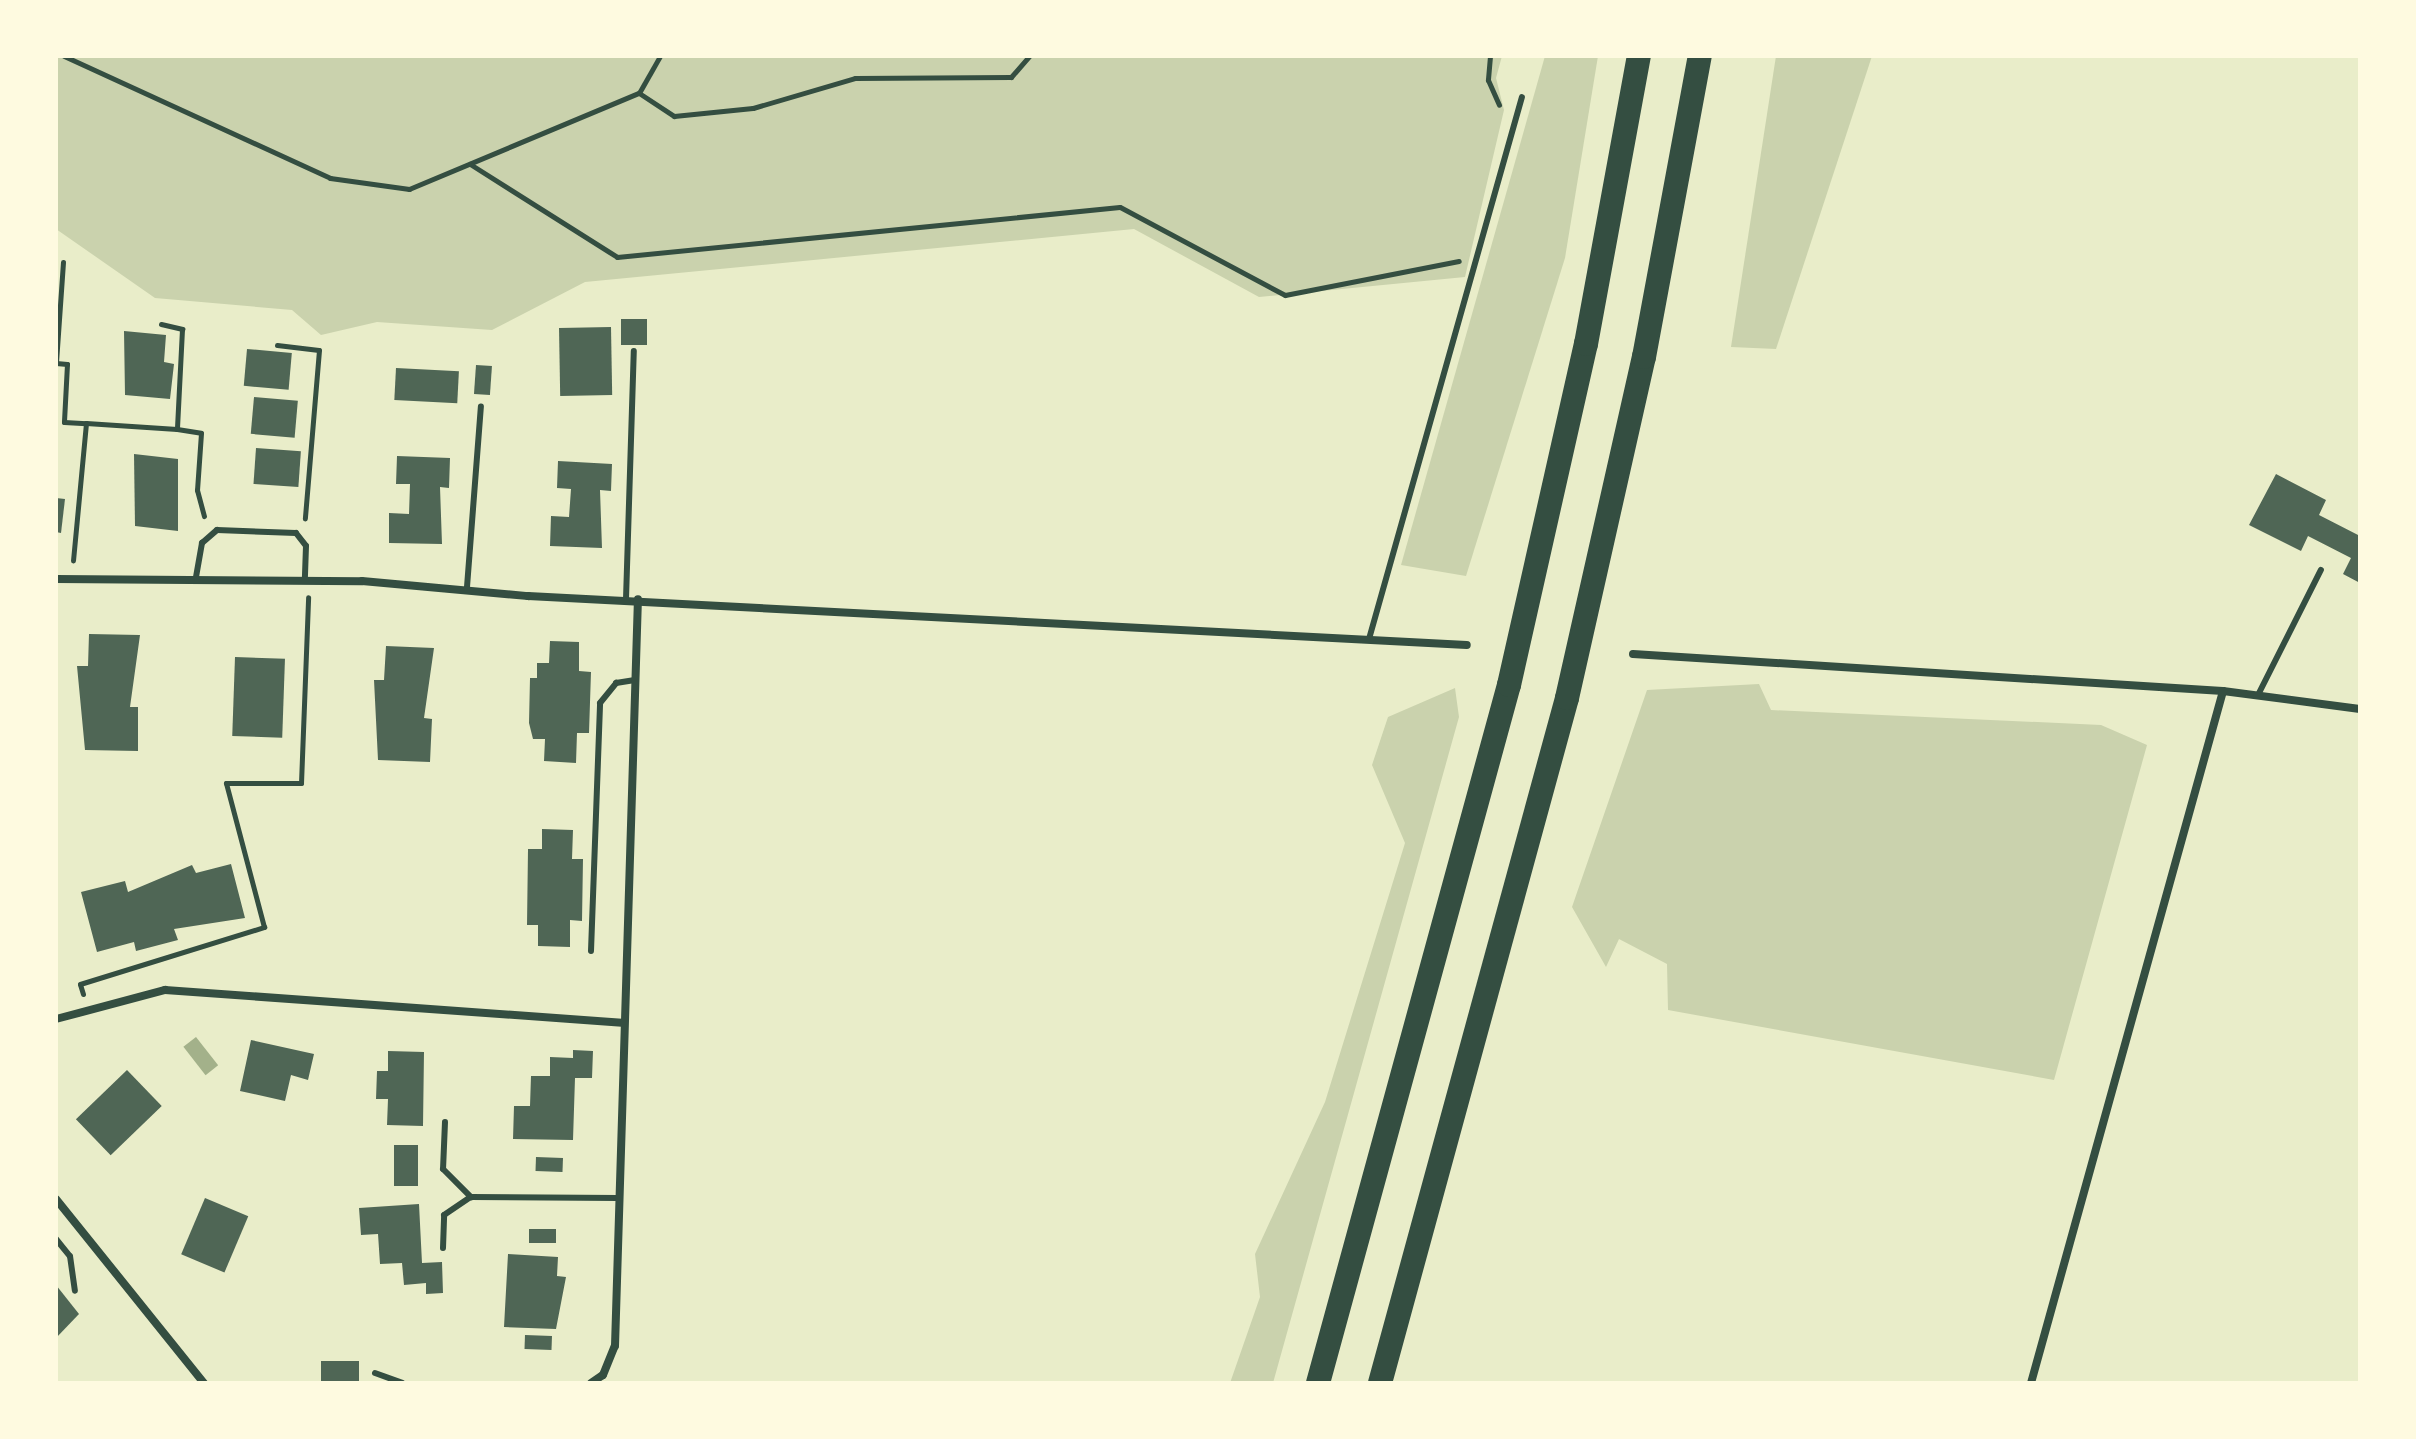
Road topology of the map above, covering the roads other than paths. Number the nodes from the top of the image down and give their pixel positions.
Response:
1 (1639, 56) edge
2 (1700, 56) edge
3 (1522, 97) dead end
4 (634, 351) dead end
5 (481, 407) dead end
6 (2321, 570) dead end
7 (196, 577) junction
8 (56, 579) edge
9 (307, 580) junction
10 (467, 587) junction
11 (626, 599) junction
12 (638, 599) junction
13 (1369, 639) junction
14 (1467, 645) dead end
15 (1633, 654) dead end
16 (635, 680) junction
17 (2223, 691) junction
18 (2258, 695) junction
19 (2360, 709) edge
20 (591, 951) dead end
21 (56, 1019) edge
22 (622, 1023) junction
23 (445, 1122) dead end
24 (471, 1197) junction
25 (618, 1198) junction
26 (56, 1199) edge
27 (56, 1239) edge
28 (443, 1248) dead end
29 (75, 1291) dead end
30 (375, 1373) dead end
31 (204, 1383) edge
32 (402, 1383) edge
33 (591, 1383) edge
34 (1318, 1383) edge
35 (1380, 1383) edge
36 (2031, 1383) edge

1 - 34 highway
2 - 35 highway
3 - 13 lane
4 - 11 lane
5 - 10 lane
6 - 18 lane
7 - 8 street
7 - 9 street
7 - 9 lane
9 - 10 street
10 - 11 street
11 - 12 street
12 - 13 street
12 - 16 street
13 - 14 street
15 - 17 street
16 - 20 lane
16 - 22 street
17 - 18 street
17 - 36 street
18 - 19 street
21 - 22 street
22 - 25 street
23 - 24 lane
24 - 25 lane
24 - 28 lane
25 - 33 street
26 - 31 street
27 - 29 lane
30 - 32 lane

